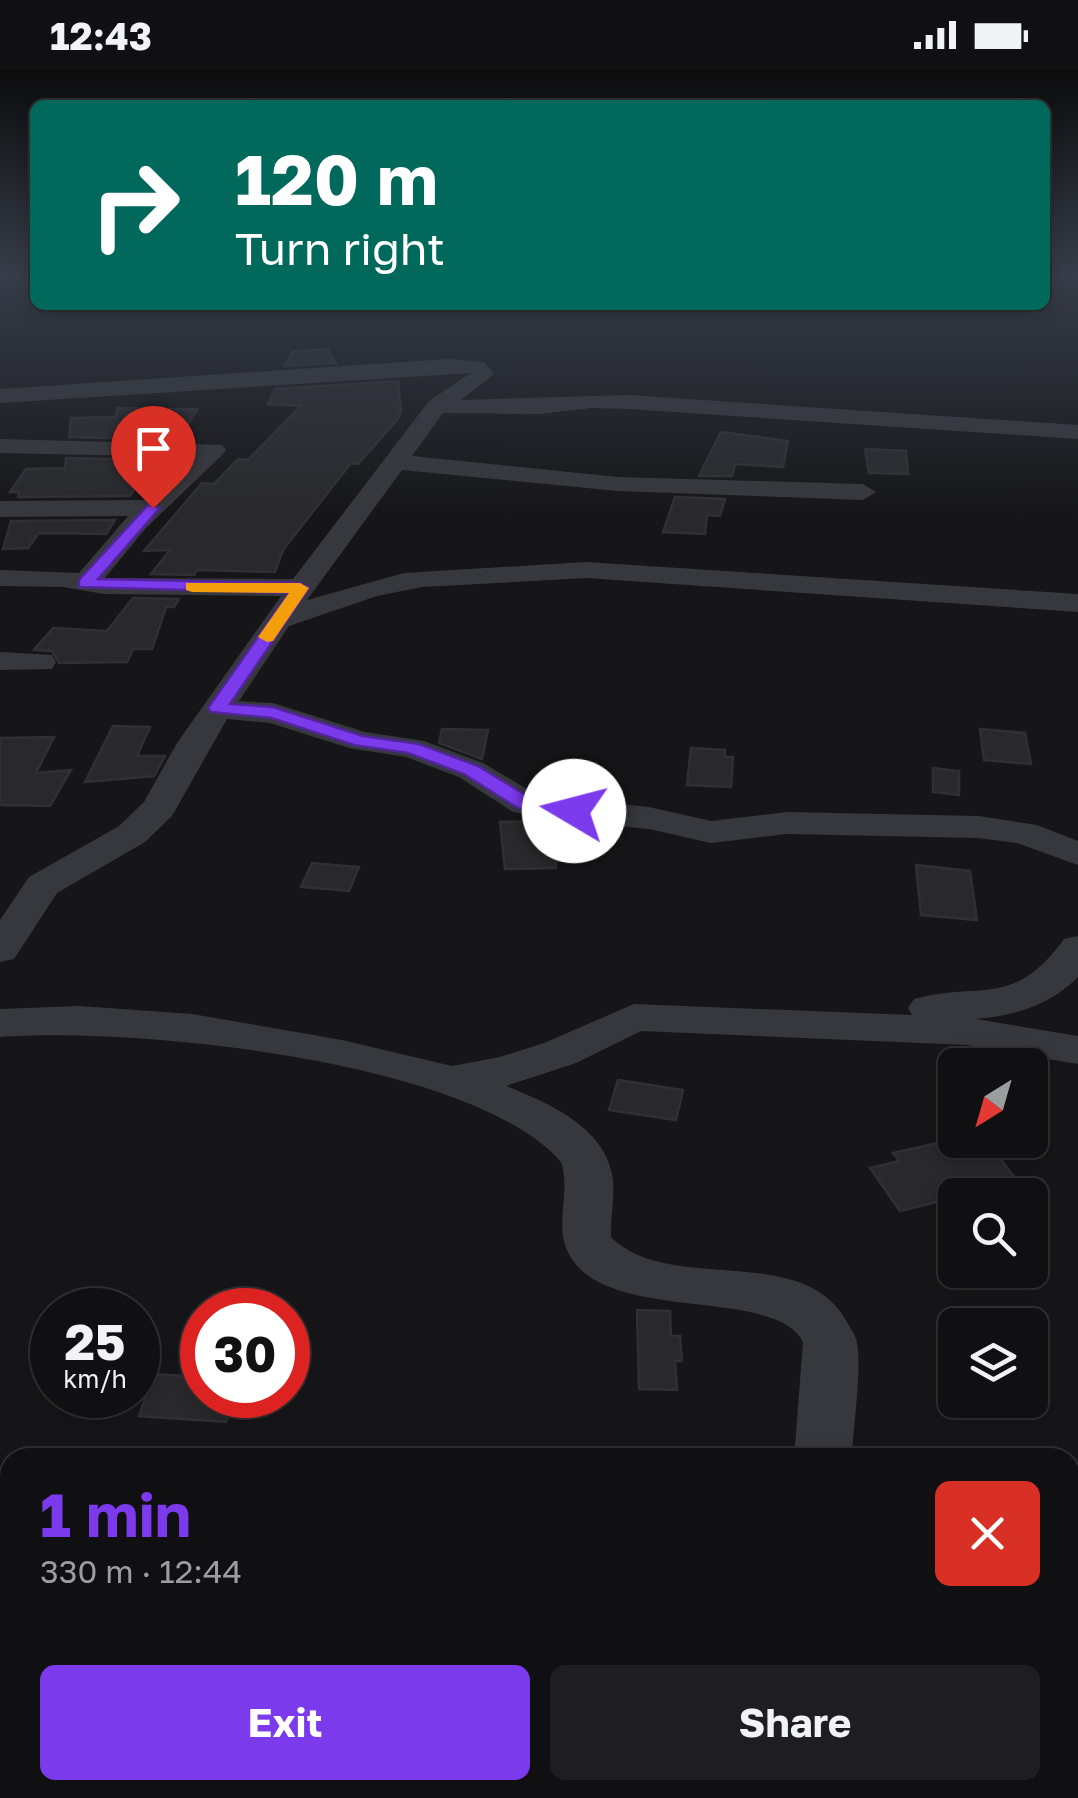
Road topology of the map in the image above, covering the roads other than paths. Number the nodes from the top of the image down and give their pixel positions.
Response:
1 (0, 396) edge
2 (438, 406) junction
3 (1078, 432) edge
4 (0, 446) edge
5 (396, 462) junction
6 (863, 492) dead end
7 (153, 508) junction
8 (0, 509) edge
9 (0, 578) edge
10 (85, 584) junction
11 (300, 588) junction
12 (1078, 603) edge
13 (279, 620) junction
14 (0, 661) edge
15 (41, 662) dead end
16 (218, 708) junction
17 (1078, 854) edge
18 (1078, 948) edge
19 (0, 950) edge
20 (0, 1023) edge
21 (838, 1026) junction
22 (1078, 1050) edge
23 (456, 1080) junction
24 (824, 1448) edge

1 - 2 street
2 - 3 street
2 - 5 street
4 - 7 street
5 - 6 street
5 - 11 street
7 - 8 street
7 - 10 street
9 - 10 street
10 - 11 street
11 - 13 street
12 - 13 street
13 - 16 street
14 - 15 street
16 - 17 street
16 - 19 street
18 - 21 street
20 - 23 street
21 - 22 street
21 - 23 street
23 - 24 street

